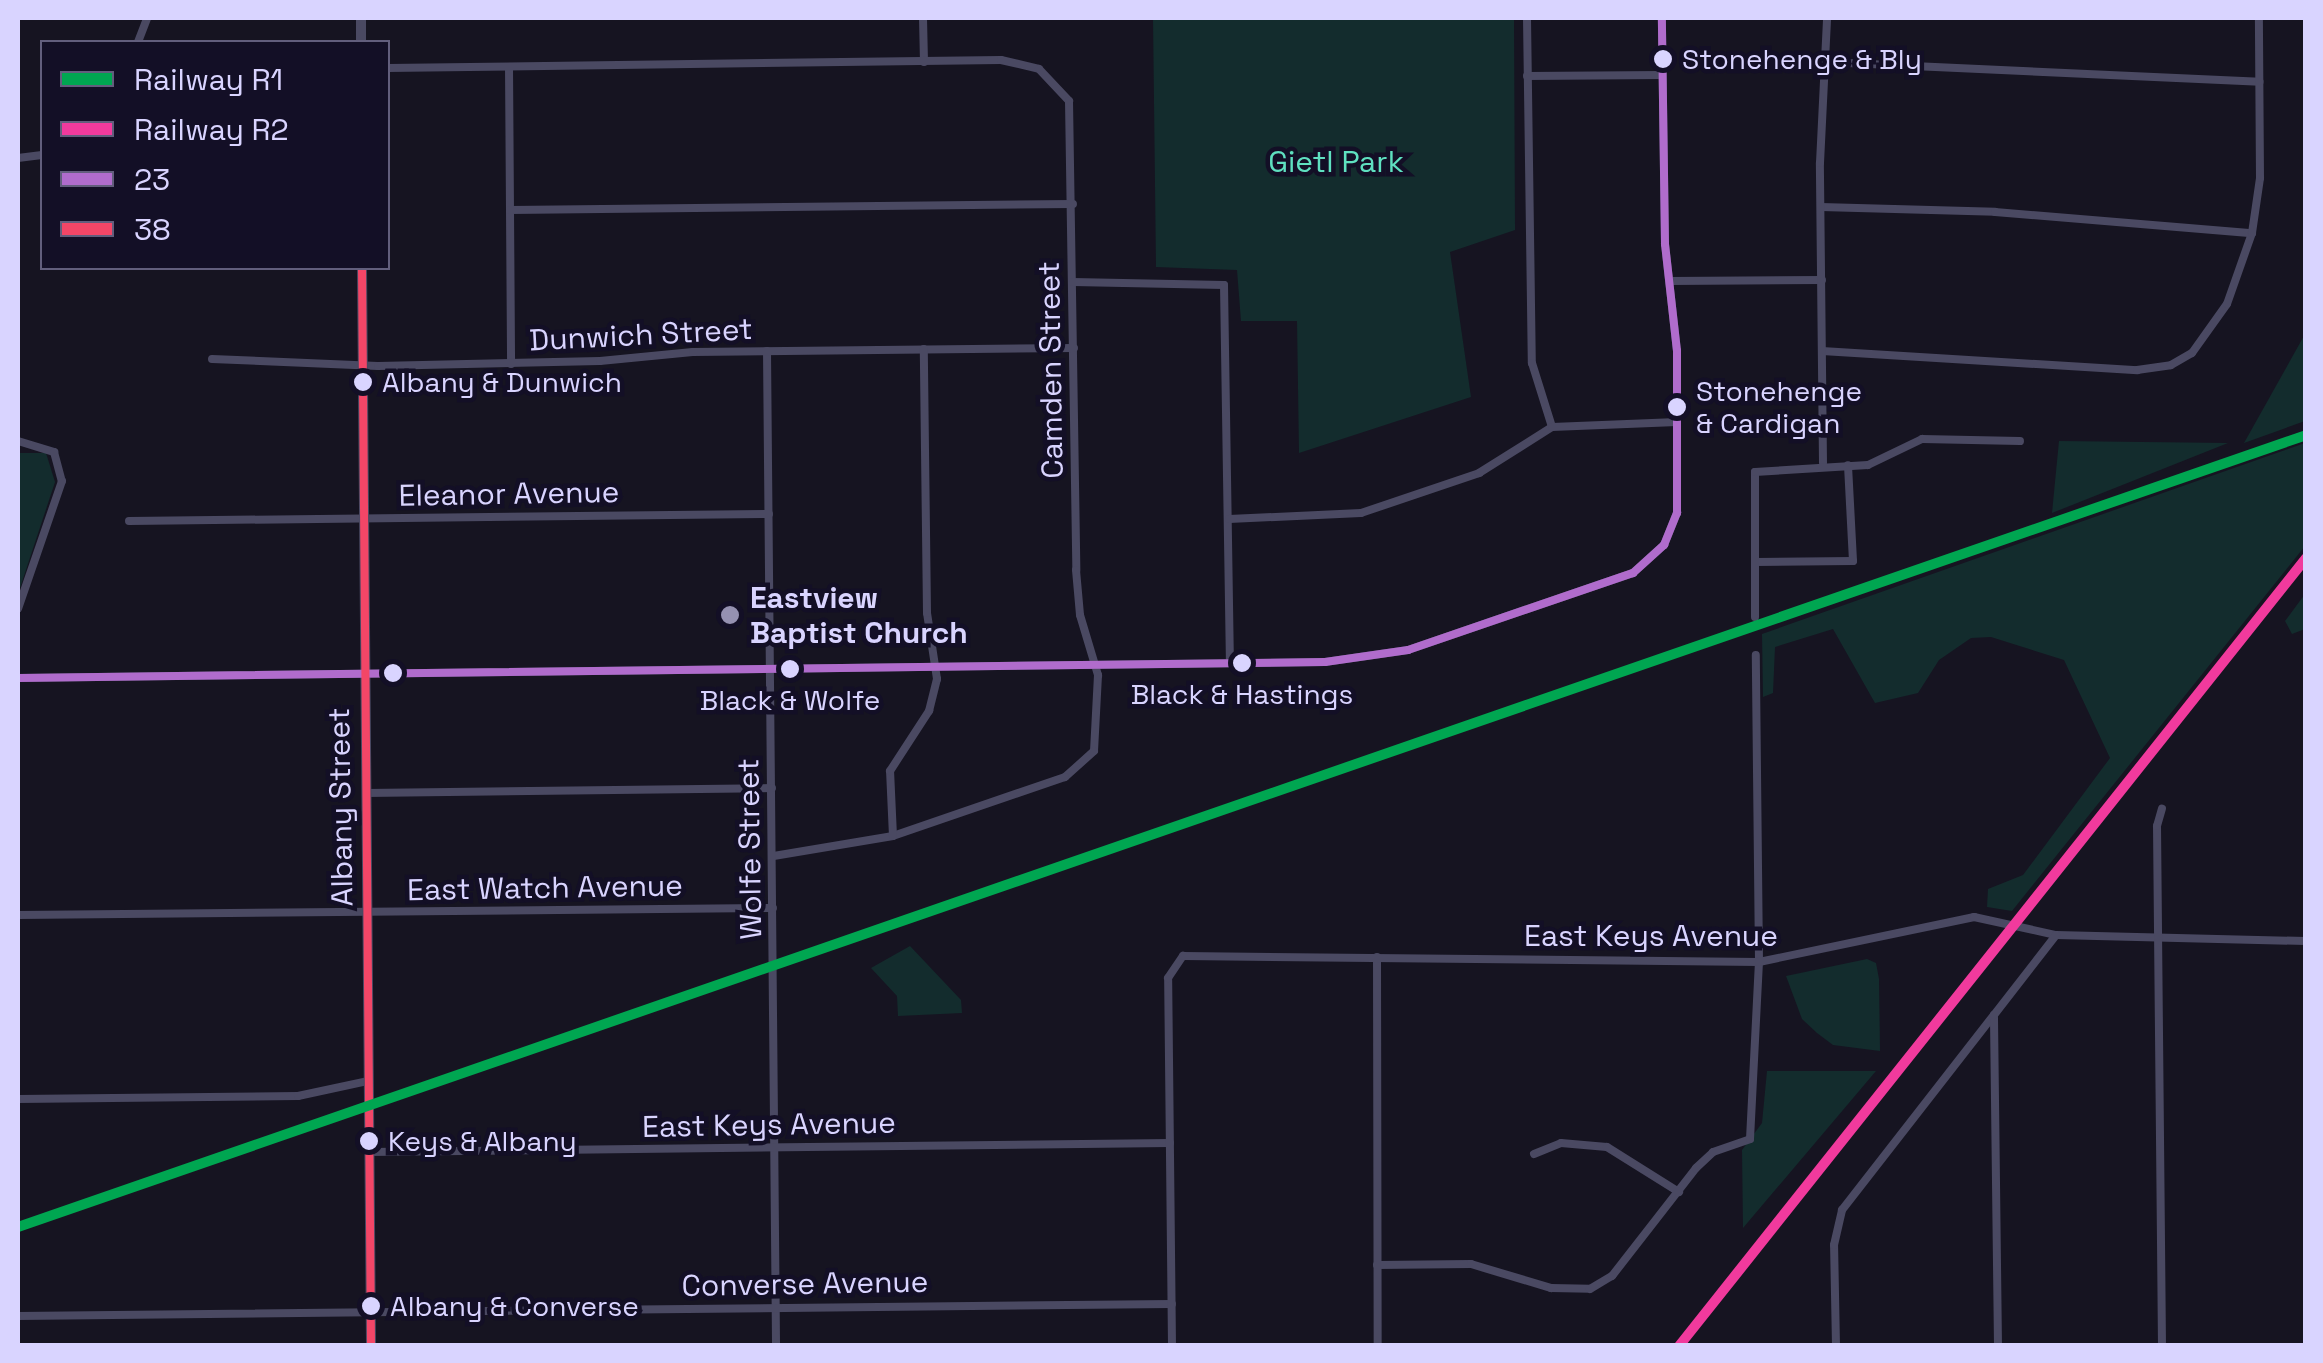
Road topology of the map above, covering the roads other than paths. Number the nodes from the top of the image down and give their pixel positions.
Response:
1 (924, 18) edge
2 (1527, 18) edge
3 (1662, 18) edge
4 (1827, 18) edge
5 (2260, 18) edge
6 (924, 62) junction
7 (1825, 62) junction
8 (509, 67) junction
9 (390, 68) edge
10 (1662, 75) junction
11 (1527, 76) junction
12 (2260, 82) junction
13 (1072, 204) junction
14 (1821, 206) junction
15 (510, 210) junction
16 (2252, 233) junction
17 (362, 270) edge
18 (1670, 280) junction
19 (1822, 280) junction
20 (1073, 282) junction
21 (1074, 348) junction
22 (924, 350) junction
23 (766, 351) junction
24 (1822, 351) junction
25 (212, 359) dead end
26 (511, 364) junction
27 (363, 365) junction
28 (1677, 422) junction
29 (1552, 426) junction
30 (2020, 440) dead end
31 (18, 441) edge
32 (1823, 464) junction
33 (1848, 465) junction
34 (769, 514) junction
35 (364, 518) junction
36 (1229, 519) junction
37 (128, 521) dead end
38 (1754, 562) junction
39 (18, 608) edge
40 (1755, 617) dead end
41 (1756, 655) dead end
42 (1230, 663) junction
43 (1095, 666) junction
44 (936, 667) junction
45 (770, 669) junction
46 (365, 673) junction
47 (18, 678) edge
48 (772, 788) junction
49 (366, 793) junction
50 (2162, 809) dead end
51 (894, 836) junction
52 (774, 856) junction
53 (773, 908) junction
54 (368, 912) junction
55 (18, 914) edge
56 (2056, 936) junction
57 (2158, 938) junction
58 (2306, 940) edge
59 (1377, 957) junction
60 (1759, 962) junction
61 (1994, 1015) junction
62 (368, 1081) junction
63 (18, 1100) edge
64 (1170, 1143) junction
65 (776, 1148) junction
66 (369, 1152) junction
67 (1534, 1154) dead end
68 (1679, 1192) junction
69 (1377, 1265) junction
70 (1172, 1304) junction
71 (776, 1307) junction
72 (371, 1313) junction
73 (18, 1316) edge
74 (371, 1346) edge
75 (776, 1346) edge
76 (1172, 1346) edge
77 (1378, 1346) edge
78 (1836, 1346) edge
79 (1998, 1346) edge
80 (2162, 1346) edge

1 - 6 street
2 - 11 street
3 - 10 street
4 - 7 street
5 - 12 street
6 - 8 street
6 - 13 street, Camden Street
7 - 12 street
7 - 14 street
8 - 9 street
8 - 15 street
10 - 11 street
10 - 18 street
11 - 29 street
12 - 16 street
13 - 15 street
13 - 20 street, Camden Street
14 - 16 street
14 - 19 street
15 - 26 street
16 - 24 street
17 - 27 street, Albany Street
18 - 19 street
18 - 28 street
19 - 24 street
20 - 21 street, Camden Street
20 - 36 street
21 - 22 street, Dunwich Street
21 - 43 street, Camden Street
22 - 23 street, Dunwich Street
22 - 44 street
23 - 26 street, Dunwich Street
23 - 34 street, Wolfe Street
24 - 32 street
25 - 27 street, Dunwich Street
26 - 27 street, Dunwich Street
27 - 35 street, Albany Street
28 - 29 street
28 - 42 street
29 - 36 street
30 - 33 street
31 - 39 street
32 - 33 street
32 - 38 street
33 - 38 street
34 - 35 street, Eleanor Avenue
34 - 45 street, Wolfe Street
35 - 37 street, Eleanor Avenue
35 - 46 street, Albany Street
36 - 42 street
38 - 40 street
41 - 60 street
42 - 43 street
43 - 44 street
43 - 51 street, Camden Street
44 - 45 street
44 - 51 street
45 - 46 street
45 - 48 street, Wolfe Street
46 - 47 street
46 - 49 street, Albany Street
48 - 49 street
48 - 52 street, Wolfe Street
49 - 54 street, Albany Street
50 - 57 street
51 - 52 street, Camden Street
52 - 53 street, Wolfe Street
53 - 54 street, East Watch Avenue
53 - 65 street, Wolfe Street
54 - 55 street, East Watch Avenue
54 - 62 street, Albany Street
56 - 57 street, East Keys Avenue
56 - 60 street, East Keys Avenue
56 - 61 street
57 - 58 street, East Keys Avenue
57 - 80 street
59 - 60 street, East Keys Avenue
59 - 64 street, East Keys Avenue
59 - 69 street
60 - 68 street
61 - 78 street
61 - 79 street
62 - 63 street
62 - 66 street, Albany Street
64 - 65 street, East Keys Avenue
64 - 70 street
65 - 66 street, East Keys Avenue
65 - 71 street, Wolfe Street
66 - 72 street, Albany Street
67 - 68 street
68 - 69 street
69 - 77 street
70 - 71 street, Converse Avenue
70 - 76 street
71 - 72 street, Converse Avenue
71 - 75 street, Wolfe Street
72 - 73 street, Converse Avenue
72 - 74 street, Albany Street

